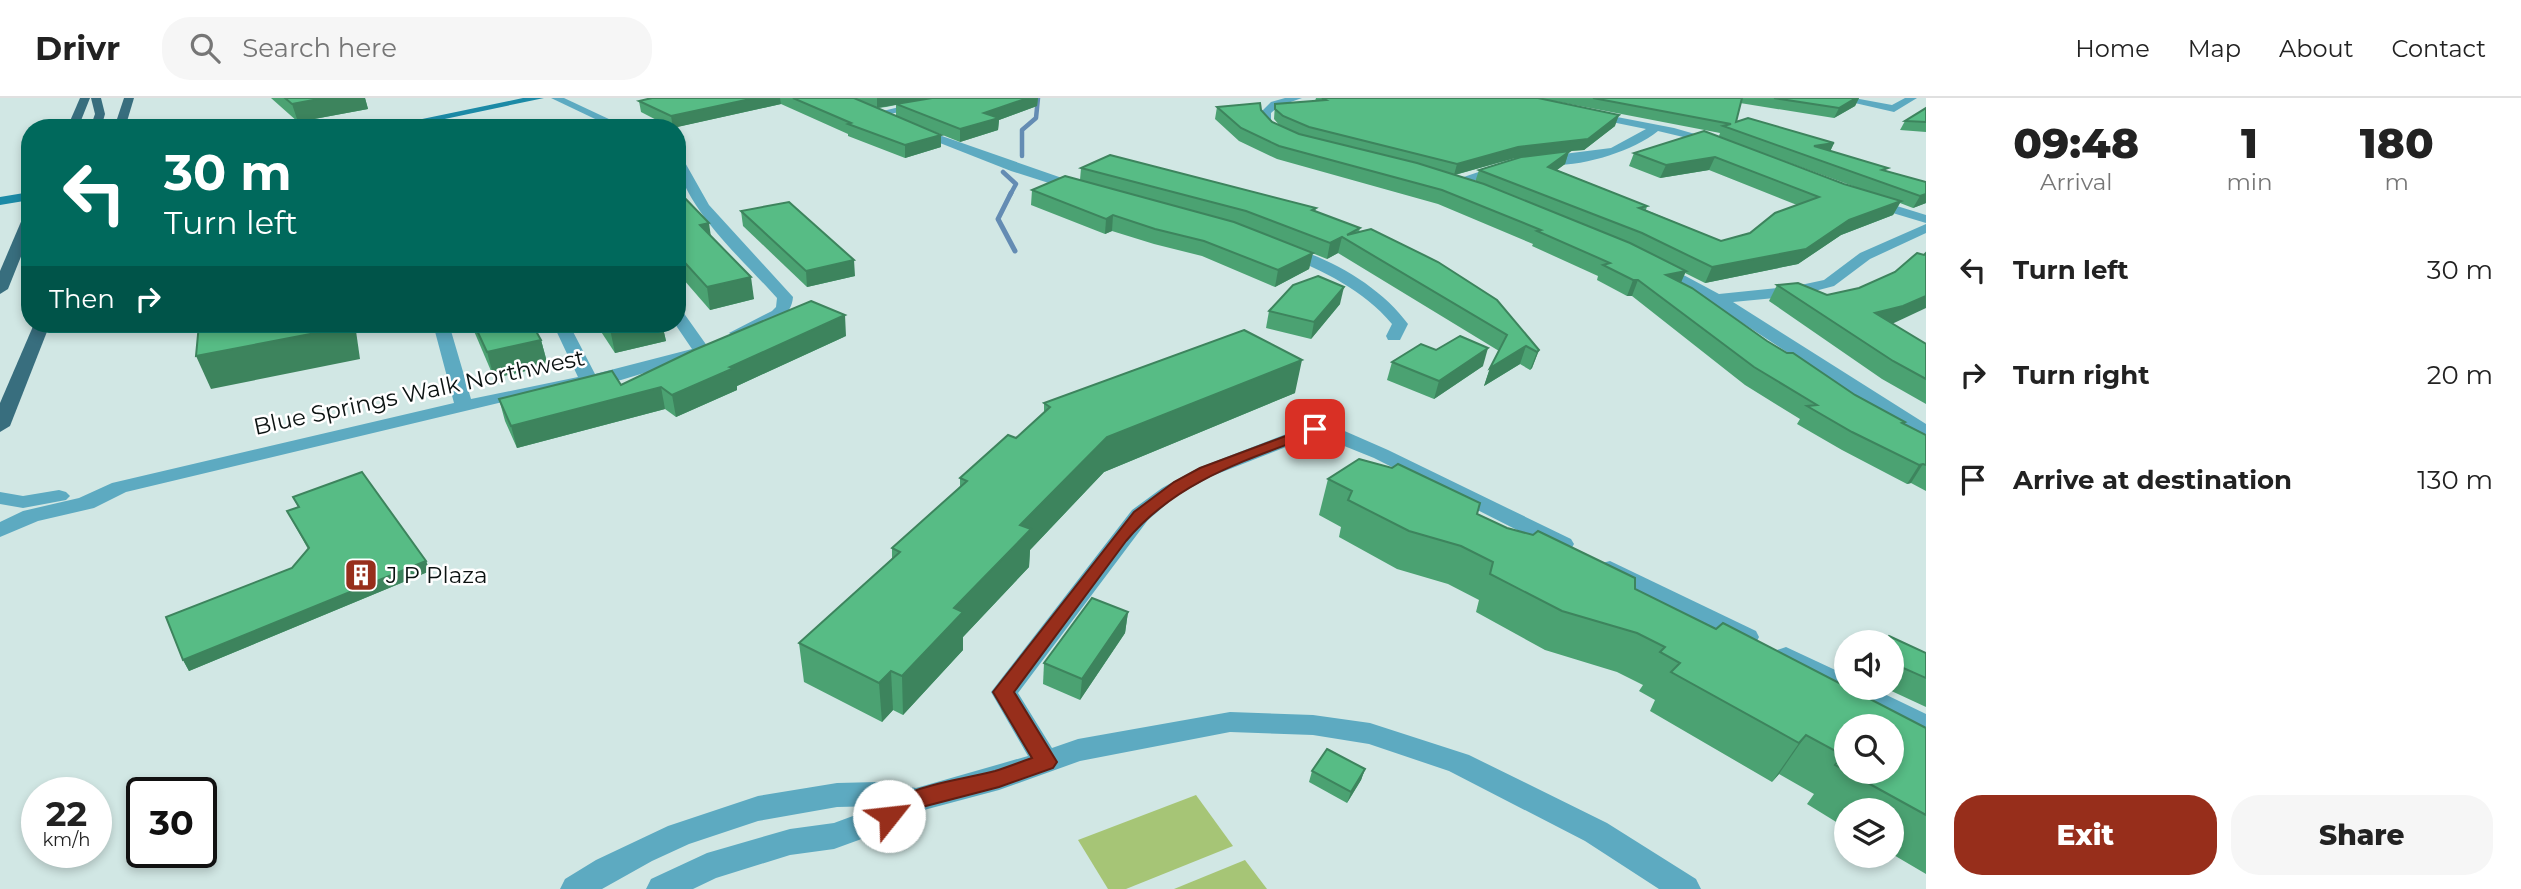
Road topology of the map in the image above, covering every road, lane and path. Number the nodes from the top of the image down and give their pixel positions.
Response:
1 (85, 98) edge
2 (96, 98) edge
3 (129, 98) edge
4 (539, 98) edge
5 (555, 98) edge
6 (579, 98) edge
7 (1297, 98) edge
8 (1838, 98) edge
9 (1912, 98) edge
10 (942, 101) edge
11 (594, 112) junction
12 (1581, 113) edge
13 (76, 119) edge
14 (98, 119) edge
15 (122, 119) edge
16 (430, 119) edge
17 (607, 119) edge
18 (1656, 127) junction
19 (1294, 139) edge
20 (1733, 148) edge
21 (1529, 162) edge
22 (1515, 164) edge
23 (1475, 190) edge
24 (686, 192) edge
25 (1099, 195) edge
26 (21, 198) edge
27 (1863, 199) edge
28 (0, 201) edge
29 (1926, 219) edge
30 (1926, 228) edge
31 (21, 239) edge
32 (1269, 243) edge
33 (1641, 258) edge
34 (0, 289) edge
35 (1718, 299) junction
36 (686, 322) edge
37 (37, 333) edge
38 (444, 333) edge
39 (565, 333) edge
40 (1394, 336) dead end
41 (714, 344) junction
42 (589, 381) junction
43 (464, 405) junction
44 (0, 426) edge
45 (1926, 432) edge
46 (119, 487) junction
47 (0, 498) edge
48 (0, 530) edge
49 (1834, 680) edge
50 (1874, 700) edge
51 (1926, 726) edge
52 (1046, 762) junction
53 (916, 800) junction
54 (576, 889) edge
55 (662, 889) edge
56 (1685, 889) edge

1 - 13 main road
2 - 14 main road
3 - 15 main road
4 - 16 street
5 - 11 street
6 - 11 street
7 - 19 street
8 - 9 street
10 - 25 street
11 - 17 street
12 - 18 street
18 - 20 street
18 - 21 street
22 - 23 street
24 - 41 street, Blue Springs Walk Northwest
26 - 28 street
27 - 29 street
30 - 35 street
31 - 34 main road
32 - 40 street
33 - 35 street
35 - 45 street
36 - 41 street
37 - 44 main road
38 - 43 street
39 - 42 street
41 - 42 street, Blue Springs Walk Northwest
42 - 43 street, Blue Springs Walk Northwest
43 - 46 street, Blue Springs Walk Northwest
46 - 47 street, Blue Springs Walk Northwest
46 - 48 street, Blue Springs Walk Northwest
49 - 52 street
50 - 51 street
52 - 53 street
52 - 56 street
53 - 54 street
53 - 55 street

